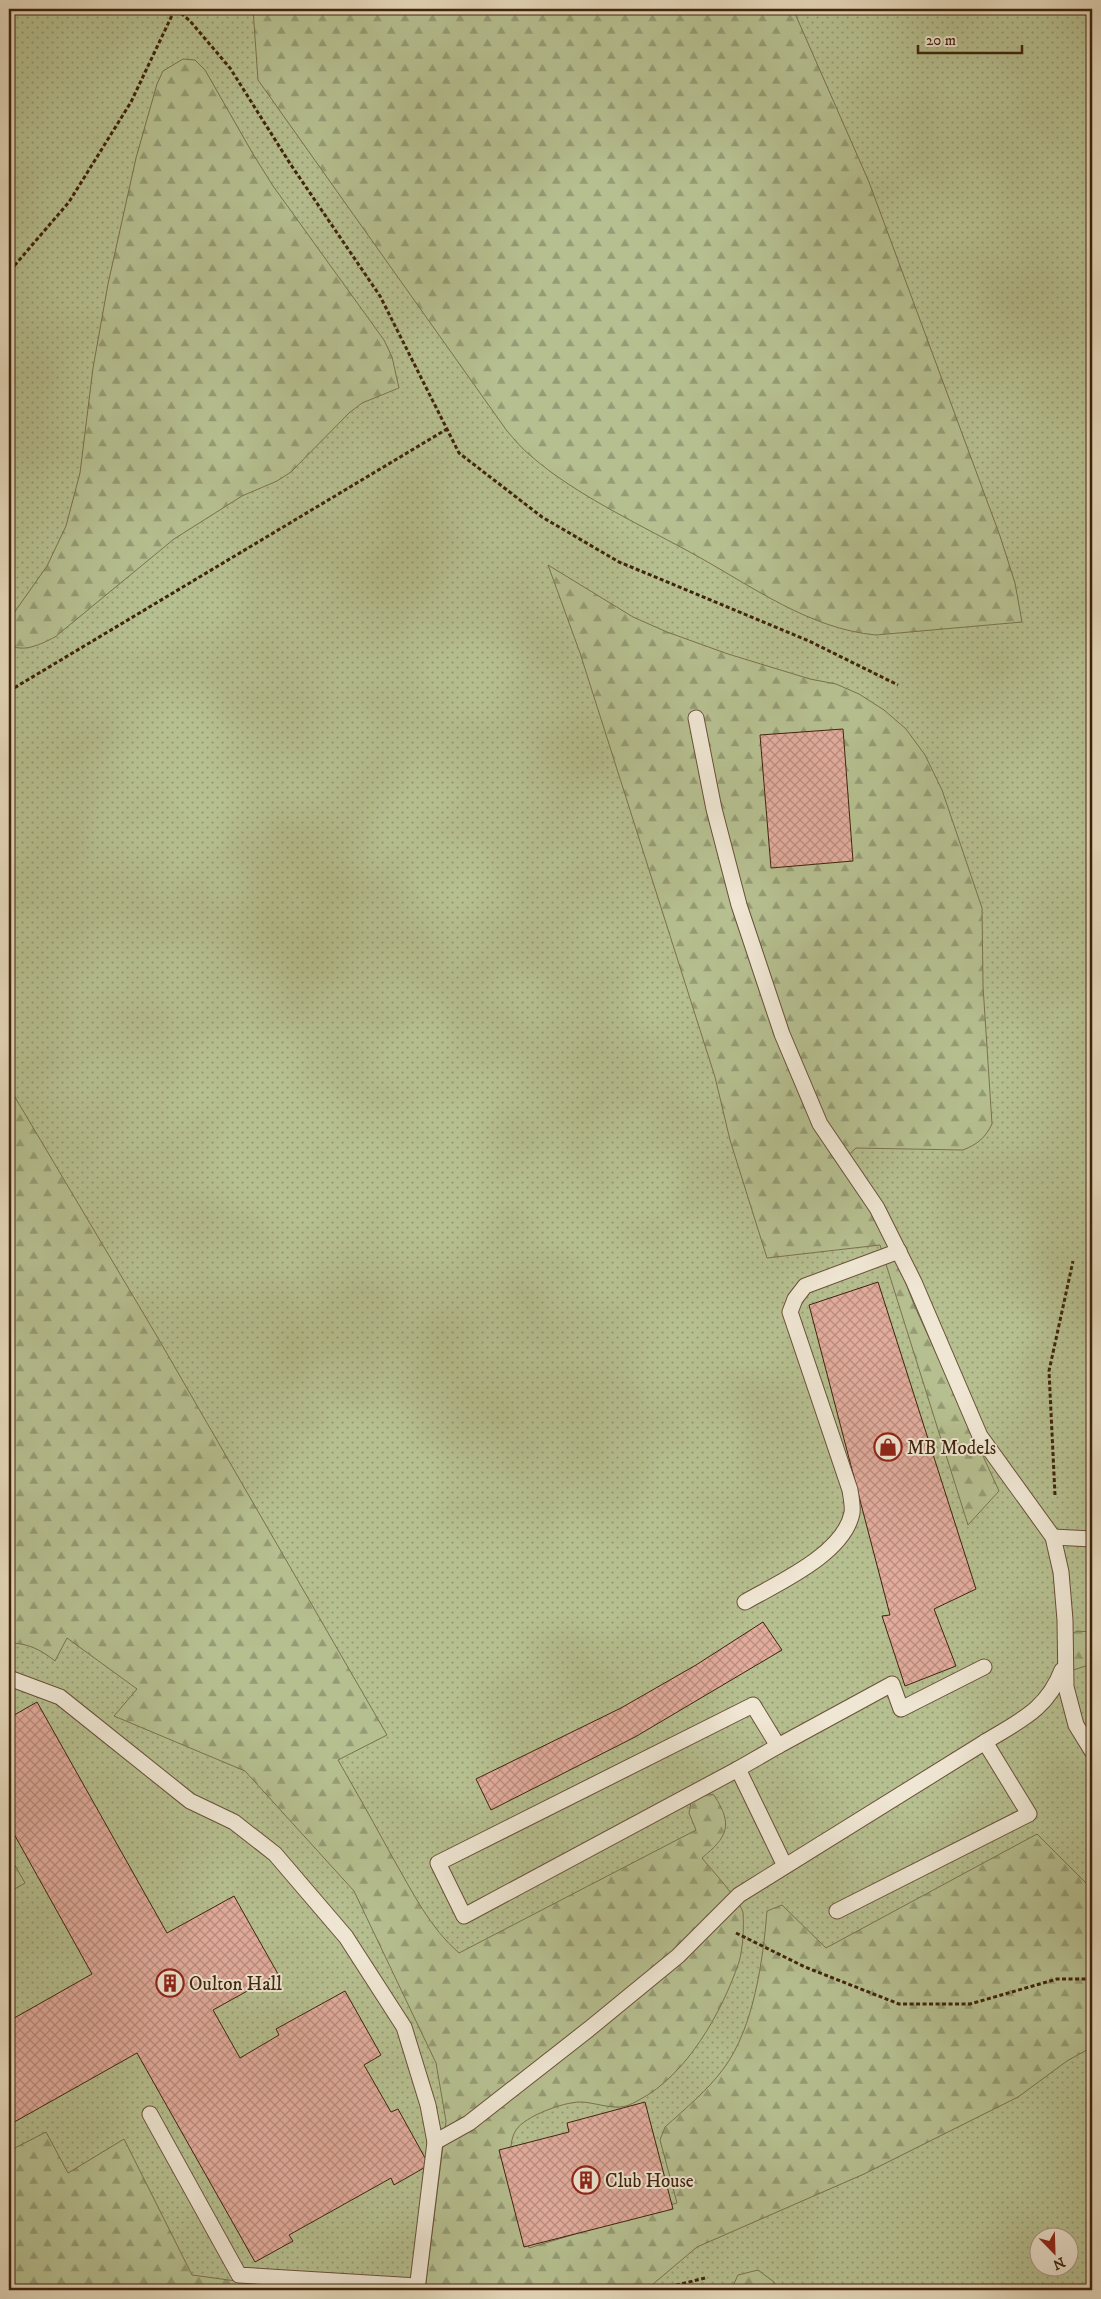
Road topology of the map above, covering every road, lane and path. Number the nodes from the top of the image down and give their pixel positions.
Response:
1 (176, 9) edge
2 (9, 269) edge
3 (447, 429) junction
4 (898, 685) dead end
5 (9, 691) edge
6 (696, 718) dead end
7 (899, 1252) junction
8 (1073, 1261) dead end
9 (1053, 1537) junction
10 (1092, 1539) edge
11 (745, 1602) dead end
12 (1066, 1660) junction
13 (984, 1667) dead end
14 (9, 1678) edge
15 (985, 1742) junction
16 (778, 1746) junction
17 (1092, 1751) edge
18 (738, 1769) junction
19 (785, 1866) junction
20 (837, 1911) dead end
21 (720, 1914) junction
22 (1092, 1978) edge
23 (150, 2114) dead end
24 (435, 2142) junction
25 (705, 2278) dead end
26 (417, 2288) edge
27 (657, 2290) edge

1 - 2 path
1 - 3 path
3 - 4 path
3 - 5 path
6 - 7 lane
7 - 9 lane
7 - 11 lane
8 - 9 path
9 - 10 lane
9 - 12 lane
12 - 15 lane
12 - 17 lane
13 - 16 lane
14 - 24 lane
15 - 19 lane
15 - 20 lane
16 - 18 lane
16 - 18 lane
18 - 19 lane
19 - 21 lane
21 - 22 path
21 - 24 lane
23 - 26 lane
24 - 26 lane
25 - 27 path

